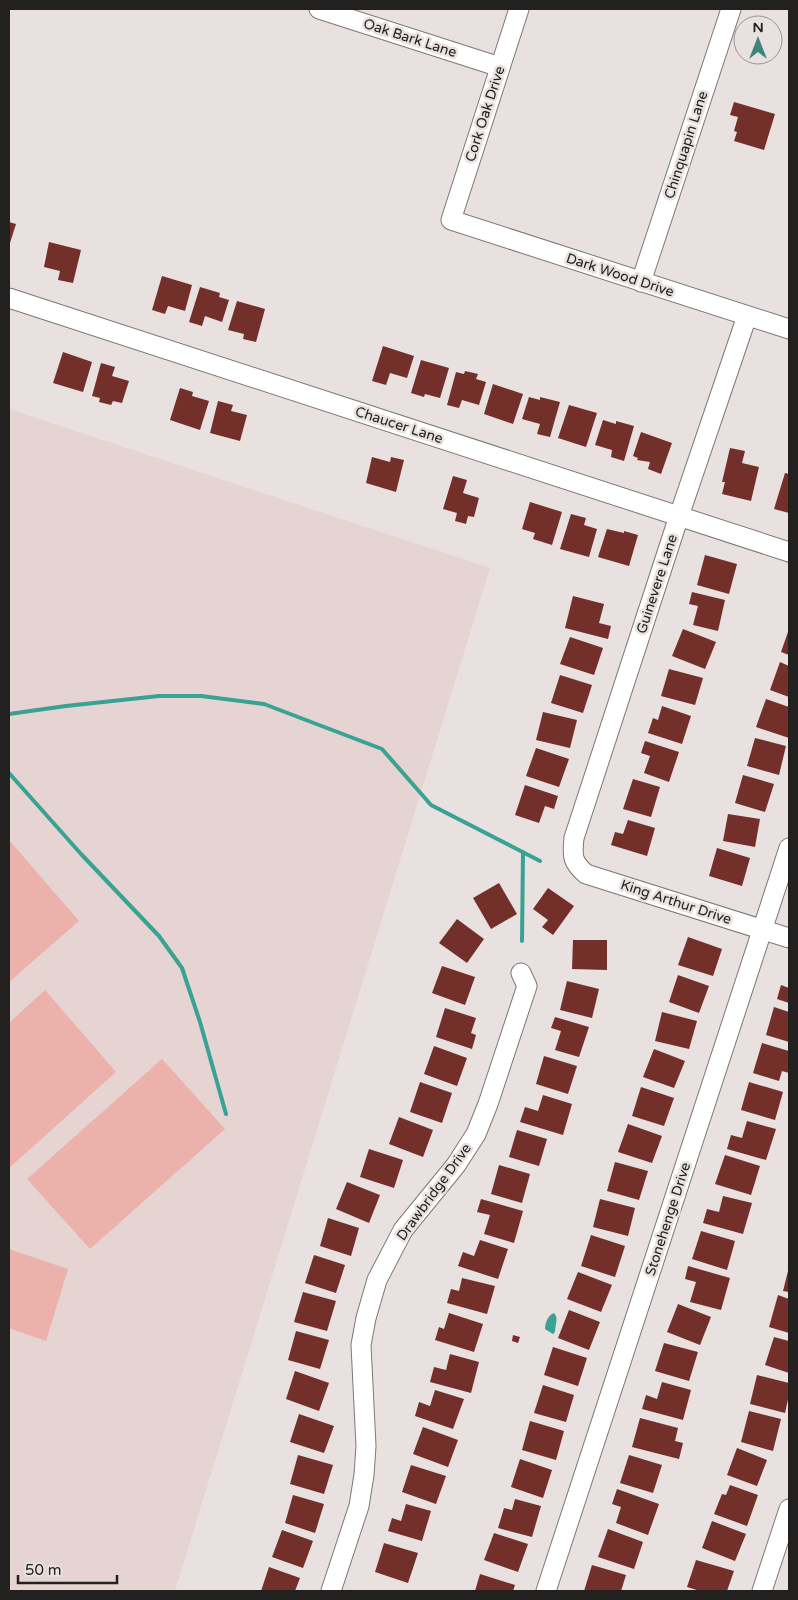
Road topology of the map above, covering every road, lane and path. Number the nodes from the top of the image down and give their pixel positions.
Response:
1 (319, 9) edge
2 (519, 9) edge
3 (731, 9) edge
4 (500, 67) junction
5 (451, 220) joint
6 (641, 282) junction
7 (9, 298) edge
8 (747, 316) junction
9 (789, 330) edge
10 (679, 516) junction
11 (789, 552) edge
12 (789, 848) edge
13 (573, 854) joint
14 (762, 929) junction
15 (789, 938) edge
16 (521, 973) dead end
17 (789, 1509) edge
18 (335, 1590) edge
19 (546, 1591) edge
20 (762, 1591) edge

1 - 4 street, Oak Bark Lane
2 - 4 street, Cork Oak Drive
3 - 6 street, Chinquapin Lane
4 - 5 street, Cork Oak Drive
5 - 6 street, Dark Wood Drive
6 - 8 street, Dark Wood Drive
7 - 10 street, Chaucer Lane
8 - 9 street, Dark Wood Drive
8 - 10 street, Guinevere Lane
10 - 11 street, Chaucer Lane
10 - 13 street, Guinevere Lane
12 - 14 street, Stonehenge Drive
13 - 14 street, King Arthur Drive
14 - 15 street, King Arthur Drive
14 - 19 street, Stonehenge Drive
16 - 18 street, Drawbridge Drive
17 - 20 street

